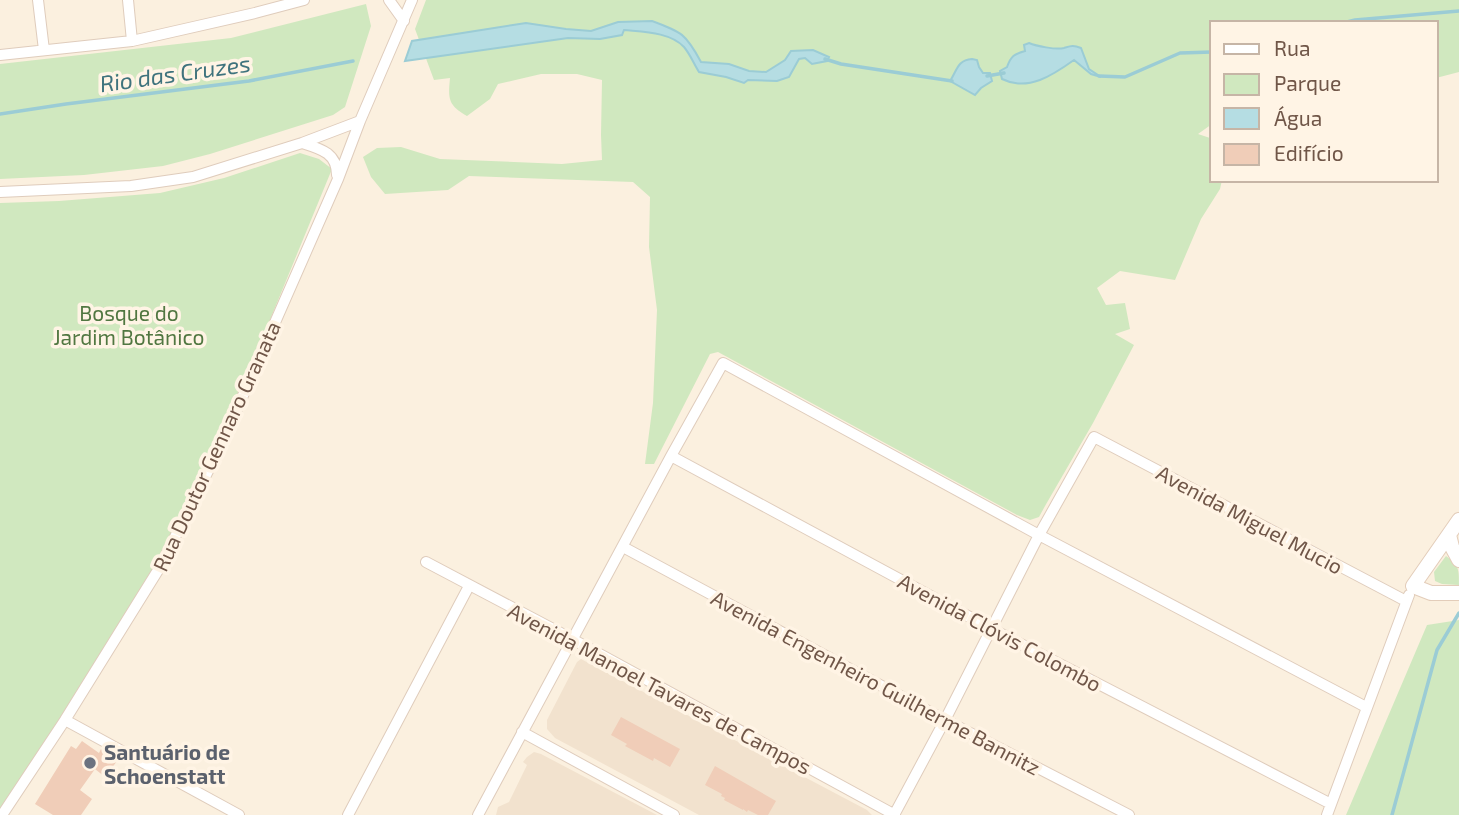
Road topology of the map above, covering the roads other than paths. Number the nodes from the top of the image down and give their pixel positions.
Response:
1 (38, 0) edge
2 (128, 0) edge
3 (303, 0) edge
4 (389, 0) edge
5 (412, 0) edge
6 (402, 25) junction
7 (132, 41) junction
8 (44, 50) junction
9 (0, 55) edge
10 (360, 121) junction
11 (302, 143) junction
12 (338, 179) junction
13 (0, 192) edge
14 (671, 456) junction
15 (1459, 520) edge
16 (1449, 535) junction
17 (1039, 536) junction
18 (623, 547) junction
19 (1459, 560) edge
20 (426, 562) dead end
21 (469, 586) junction
22 (1413, 586) junction
23 (1459, 593) edge
24 (1406, 601) junction
25 (992, 629) junction
26 (572, 639) junction
27 (1366, 708) junction
28 (65, 720) junction
29 (946, 720) junction
30 (522, 732) junction
31 (1329, 810) edge
32 (2, 815) edge
33 (239, 815) edge
34 (348, 815) edge
35 (478, 815) edge
36 (674, 815) edge
37 (894, 815) edge
38 (1129, 815) edge

1 - 8 street
2 - 7 street
3 - 7 street
4 - 6 street
5 - 6 street
6 - 10 street, Rua Doutor Gennaro Granata
7 - 8 street
8 - 9 street
10 - 11 street
10 - 12 street, Rua Doutor Gennaro Granata
11 - 12 street
11 - 13 street
12 - 28 street, Rua Doutor Gennaro Granata
14 - 17 street
14 - 18 street
14 - 25 street, Avenida Clóvis Colombo
15 - 16 street
16 - 19 street
16 - 22 street
17 - 24 street, Avenida Miguel Mucio
17 - 25 street
17 - 27 street
18 - 26 street
18 - 29 street, Avenida Engenheiro Guilherme Bannitz
20 - 21 street, Avenida Manoel Tavares de Campos
21 - 26 street, Avenida Manoel Tavares de Campos
21 - 34 street
22 - 23 street
22 - 24 street
24 - 27 street
25 - 29 street
25 - 31 street, Avenida Clóvis Colombo
26 - 30 street
26 - 37 street, Avenida Manoel Tavares de Campos
27 - 31 street
28 - 32 street, Rua Doutor Gennaro Granata
28 - 33 street
29 - 37 street
29 - 38 street, Avenida Engenheiro Guilherme Bannitz
30 - 35 street
30 - 36 street

